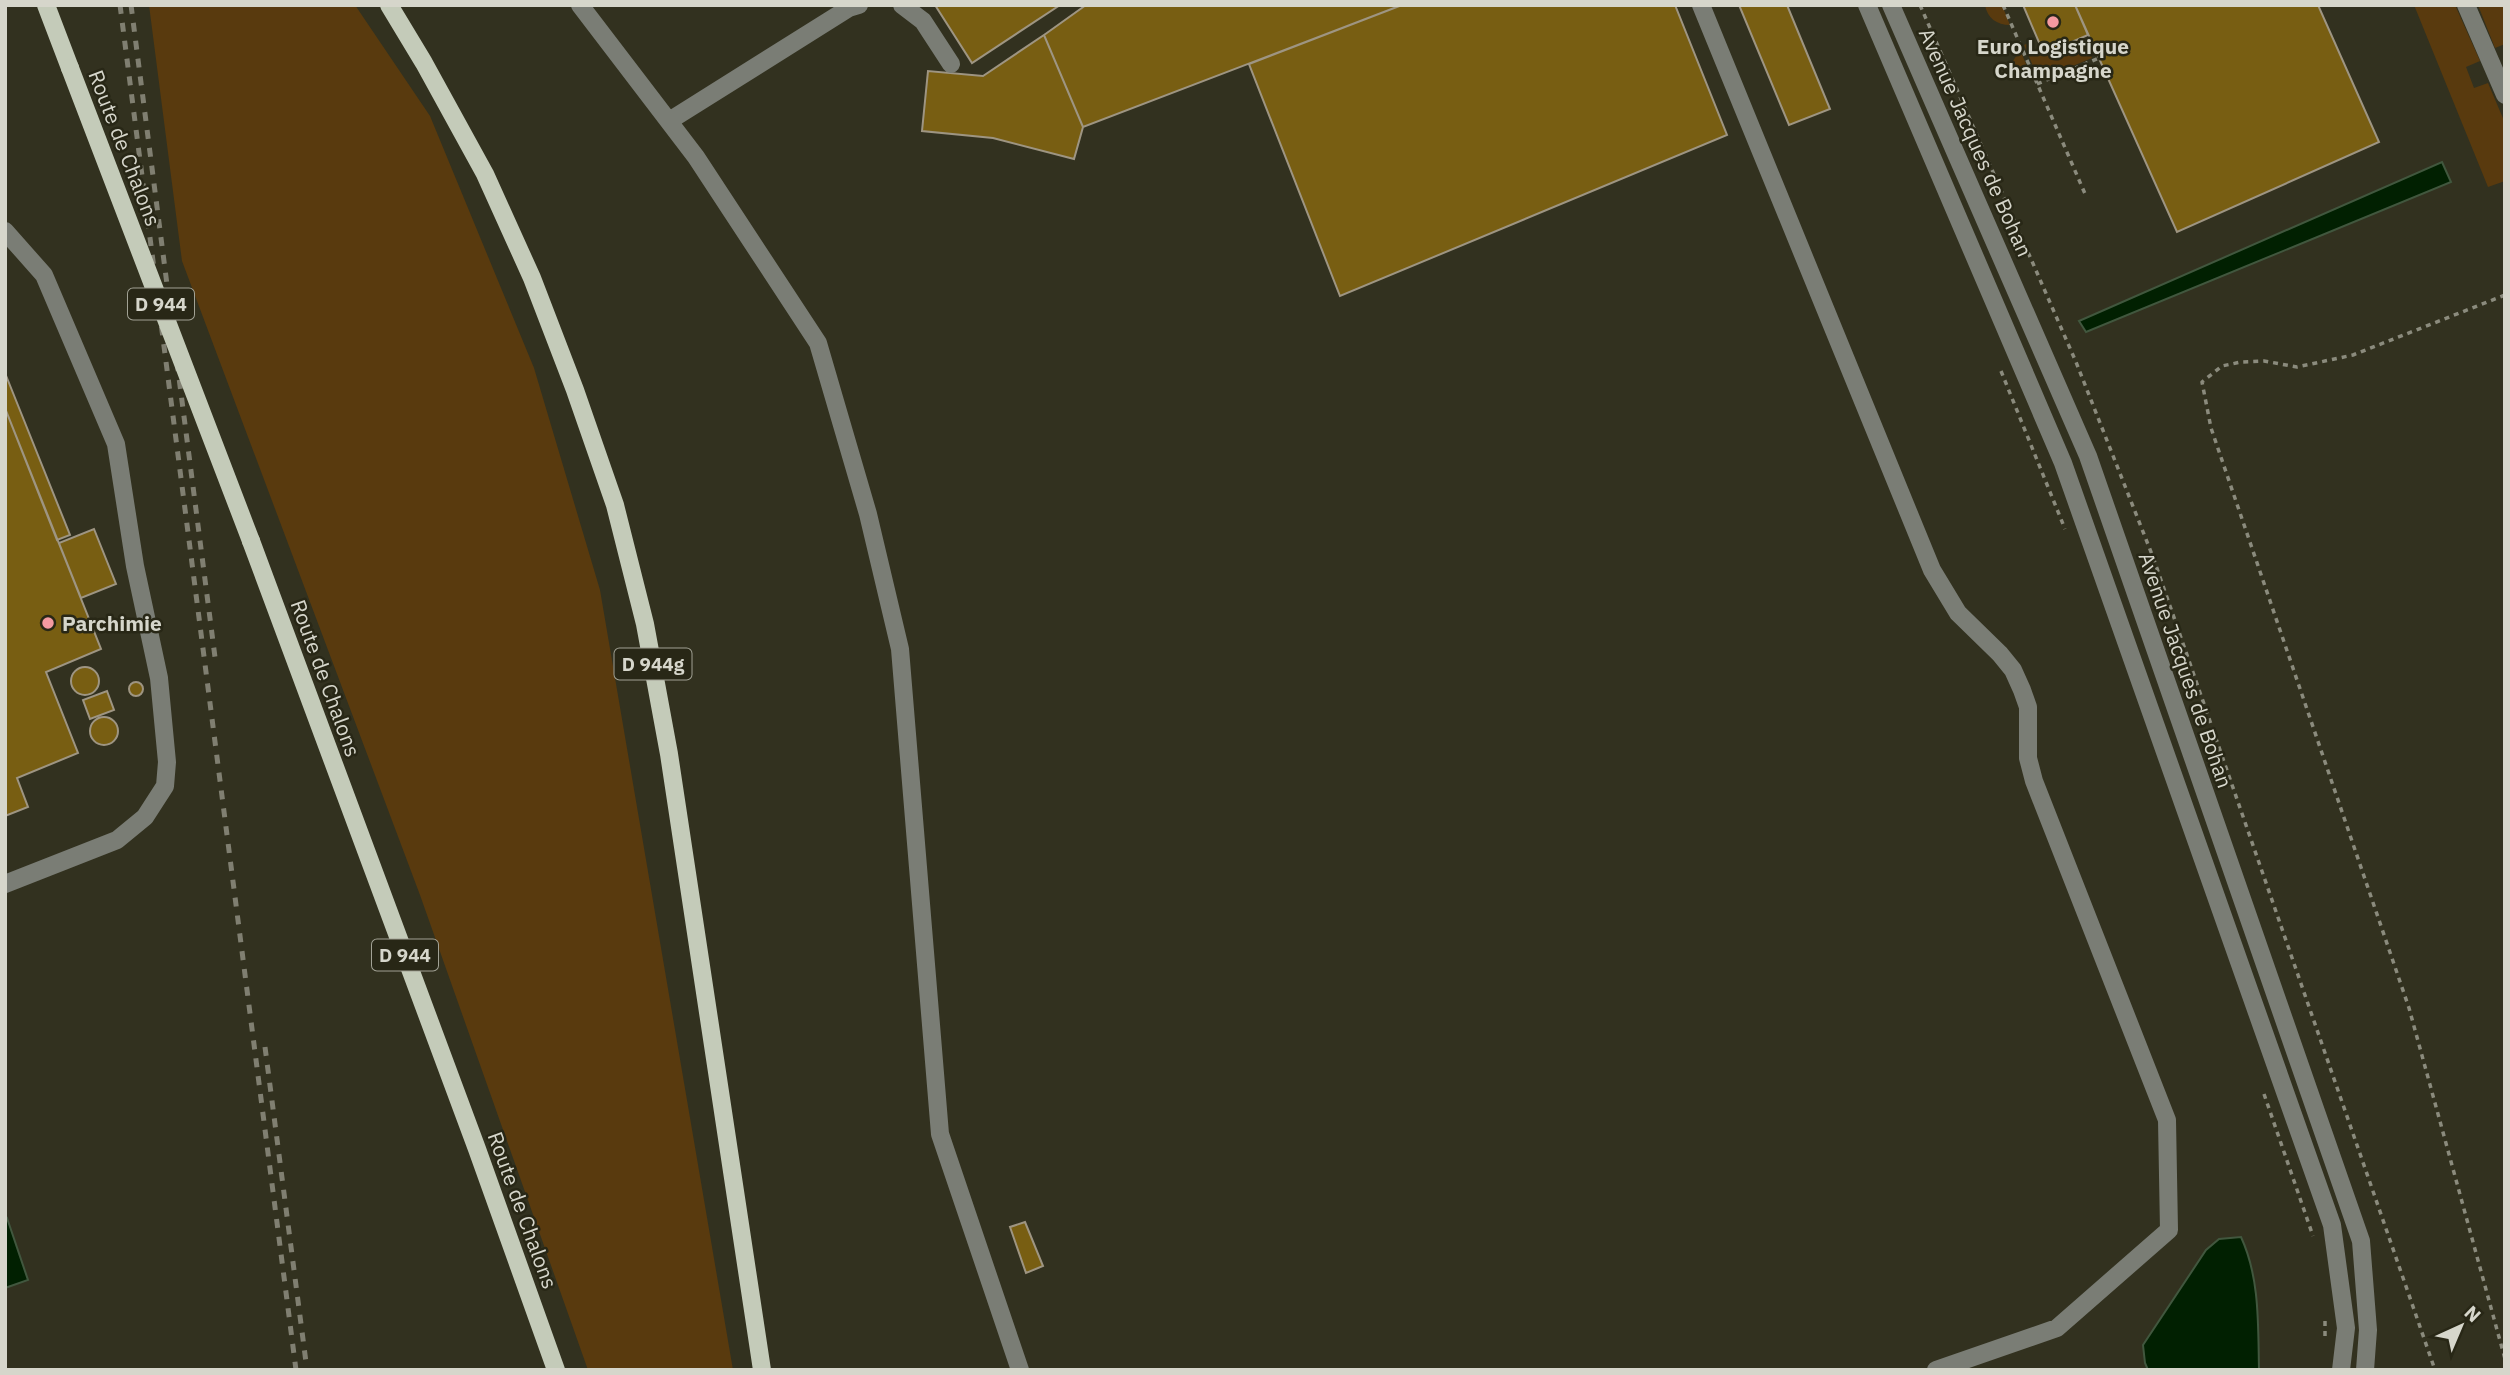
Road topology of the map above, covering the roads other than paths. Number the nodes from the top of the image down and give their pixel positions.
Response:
1 (46, 5) edge
2 (389, 5) edge
3 (580, 5) edge
4 (859, 5) edge
5 (902, 5) edge
6 (1701, 5) edge
7 (1867, 5) edge
8 (1891, 5) edge
9 (2466, 5) edge
10 (951, 64) dead end
11 (2505, 96) edge
12 (669, 121) junction
13 (5, 231) edge
14 (5, 884) edge
15 (556, 1370) edge
16 (762, 1370) edge
17 (1020, 1370) edge
18 (1936, 1370) edge
19 (2341, 1370) edge
20 (2365, 1370) edge

1 - 15 main road, Route de Chalons / D 944, bridge
2 - 16 main road, D 944g
3 - 12 street
4 - 12 street
5 - 10 street
6 - 18 street
7 - 19 street
8 - 20 street, Avenue Jacques de Bohan
9 - 11 street
12 - 17 street
13 - 14 street

